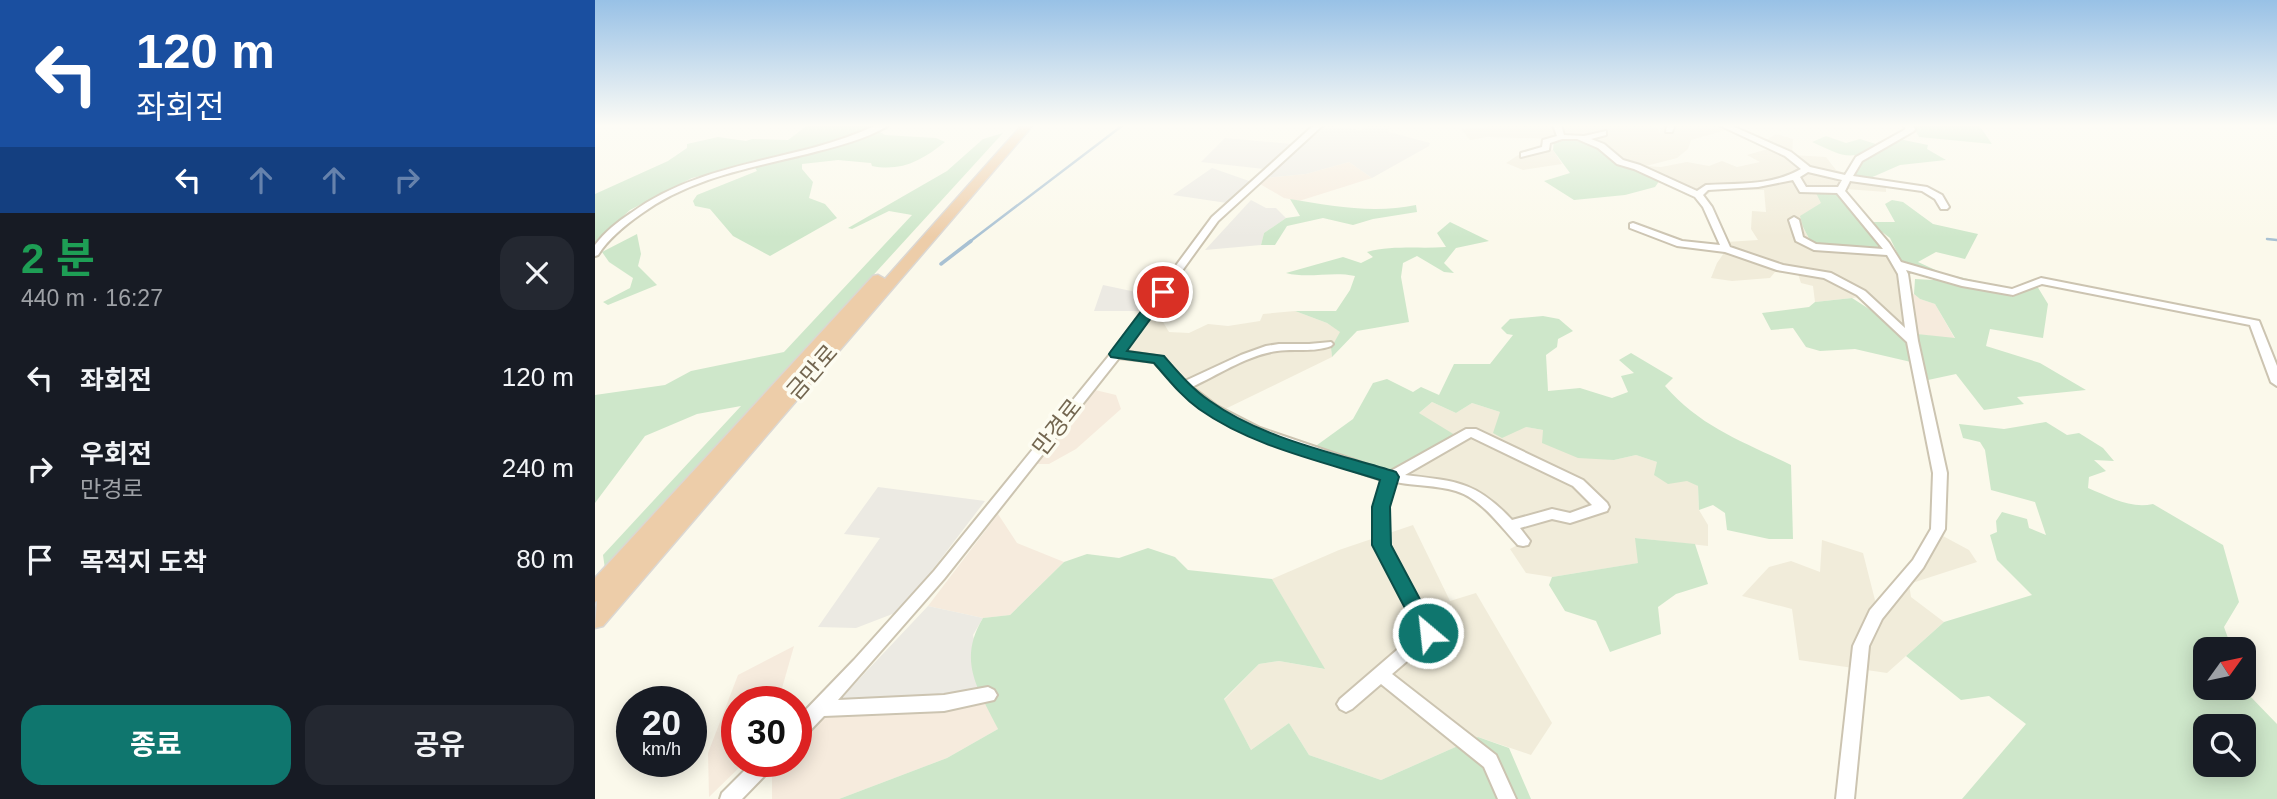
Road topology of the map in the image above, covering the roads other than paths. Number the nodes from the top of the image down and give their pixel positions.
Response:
1 (765, 162) edge
2 (982, 162) edge
3 (995, 162) edge
4 (1278, 162) edge
5 (1621, 162) edge
6 (1798, 162) edge
7 (1857, 162) edge
8 (1807, 169) junction
9 (1795, 177) junction
10 (1844, 184) junction
11 (1698, 195) junction
12 (1944, 207) dead end
13 (1794, 220) dead end
14 (1633, 226) dead end
15 (1726, 249) junction
16 (595, 253) edge
17 (1894, 258) junction
18 (1912, 341) junction
19 (1327, 344) dead end
20 (1117, 354) junction
21 (2277, 382) edge
22 (1183, 387) junction
23 (1390, 477) junction
24 (1509, 526) junction
25 (1523, 541) dead end
26 (595, 593) edge
27 (595, 619) edge
28 (1380, 674) junction
29 (988, 695) dead end
30 (1346, 704) dead end
31 (822, 708) junction
32 (812, 718) edge
33 (751, 777) edge
34 (729, 799) edge
35 (1507, 799) edge
36 (1845, 799) edge

1 - 16 street
2 - 26 highway, 금만로
3 - 27 highway, 금만로
4 - 20 street, 만경로
5 - 11 street
6 - 8 street
7 - 10 street
8 - 9 street
8 - 10 street
9 - 10 street
9 - 11 street
10 - 12 street
10 - 17 street
11 - 15 street
13 - 17 street
14 - 15 street
15 - 18 street
17 - 18 street
17 - 21 street
18 - 36 street
19 - 22 street
20 - 22 street
20 - 31 street, 만경로
22 - 23 street
23 - 24 street
23 - 24 street
23 - 28 street
24 - 25 street
28 - 30 street
28 - 35 street
29 - 31 street
31 - 32 street, 만경로
33 - 34 street

